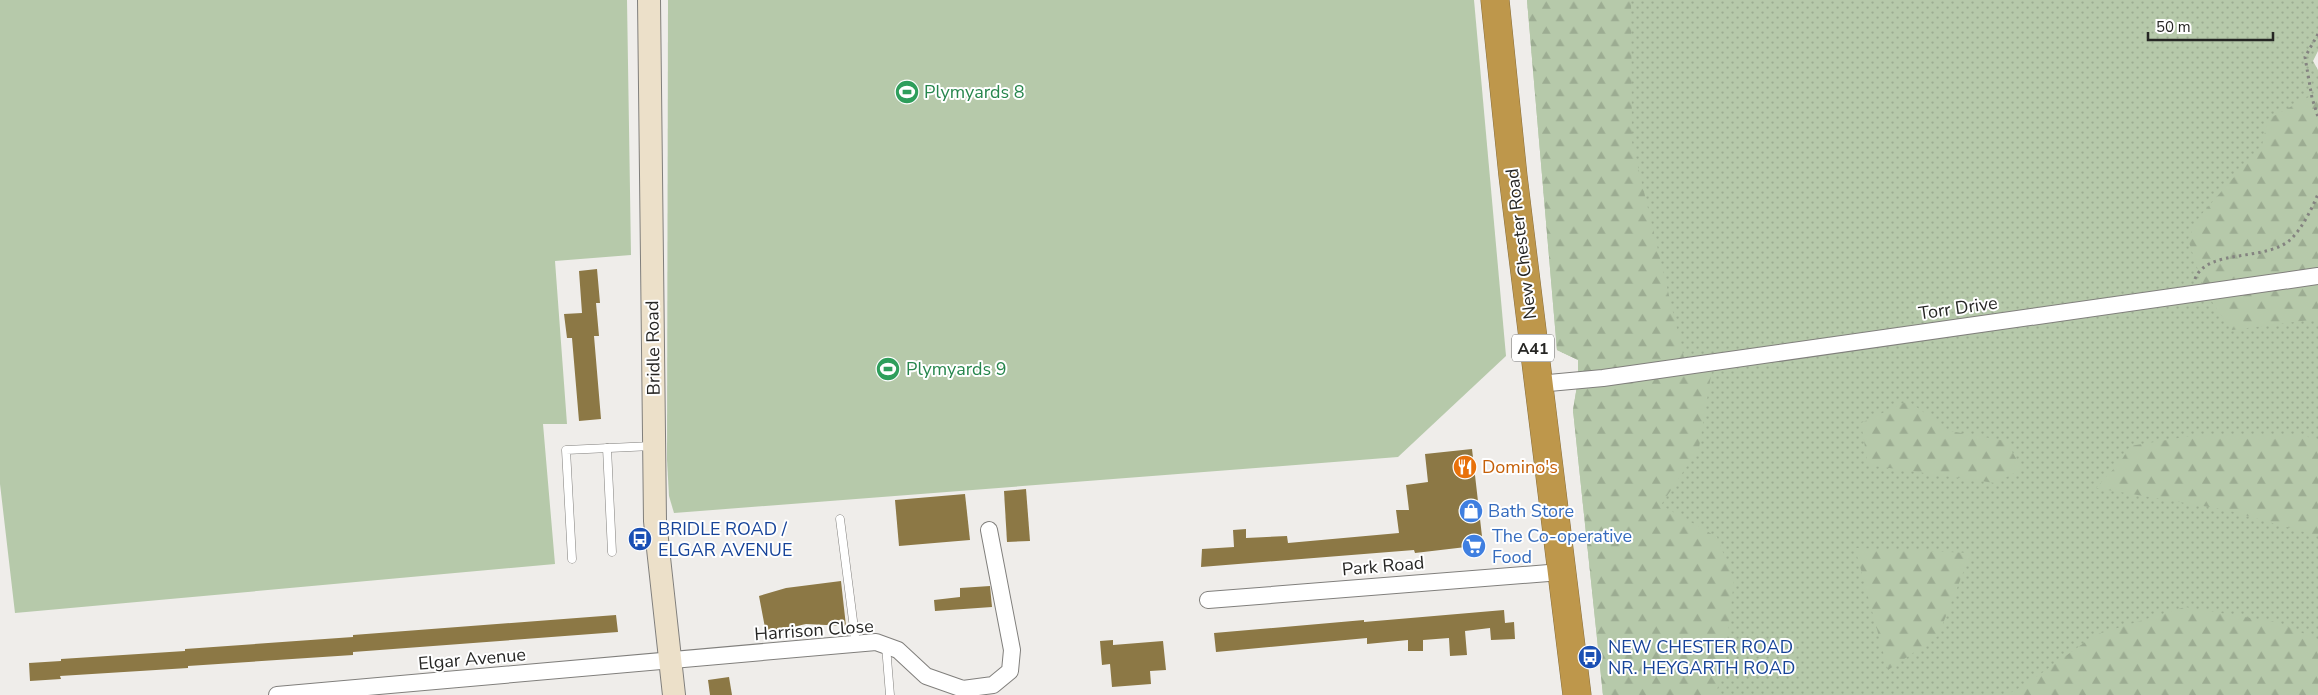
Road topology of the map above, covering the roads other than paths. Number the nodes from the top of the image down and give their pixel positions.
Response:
1 (649, 0) edge
2 (1496, 0) edge
3 (2318, 276) edge
4 (1538, 384) junction
5 (654, 446) junction
6 (607, 448) junction
7 (840, 519) dead end
8 (989, 530) dead end
9 (612, 552) dead end
10 (572, 559) dead end
11 (1561, 572) junction
12 (1208, 600) dead end
13 (856, 644) junction
14 (886, 646) junction
15 (670, 662) junction
16 (276, 695) edge
17 (674, 695) edge
18 (890, 695) edge
19 (1577, 695) edge

1 - 5 street, Bridle Road
2 - 4 highway, New Chester Road / A41
3 - 4 street, Torr Drive
4 - 11 highway, New Chester Road / A41
5 - 6 lane
5 - 15 street, Bridle Road
6 - 9 lane
6 - 10 lane
7 - 13 lane
8 - 14 street, Harrison Close
11 - 12 street, Park Road
11 - 19 highway, New Chester Road / A41
13 - 14 street, Harrison Close
13 - 15 street, Harrison Close
14 - 18 lane
15 - 16 street, Elgar Avenue
15 - 17 street, Bridle Road

